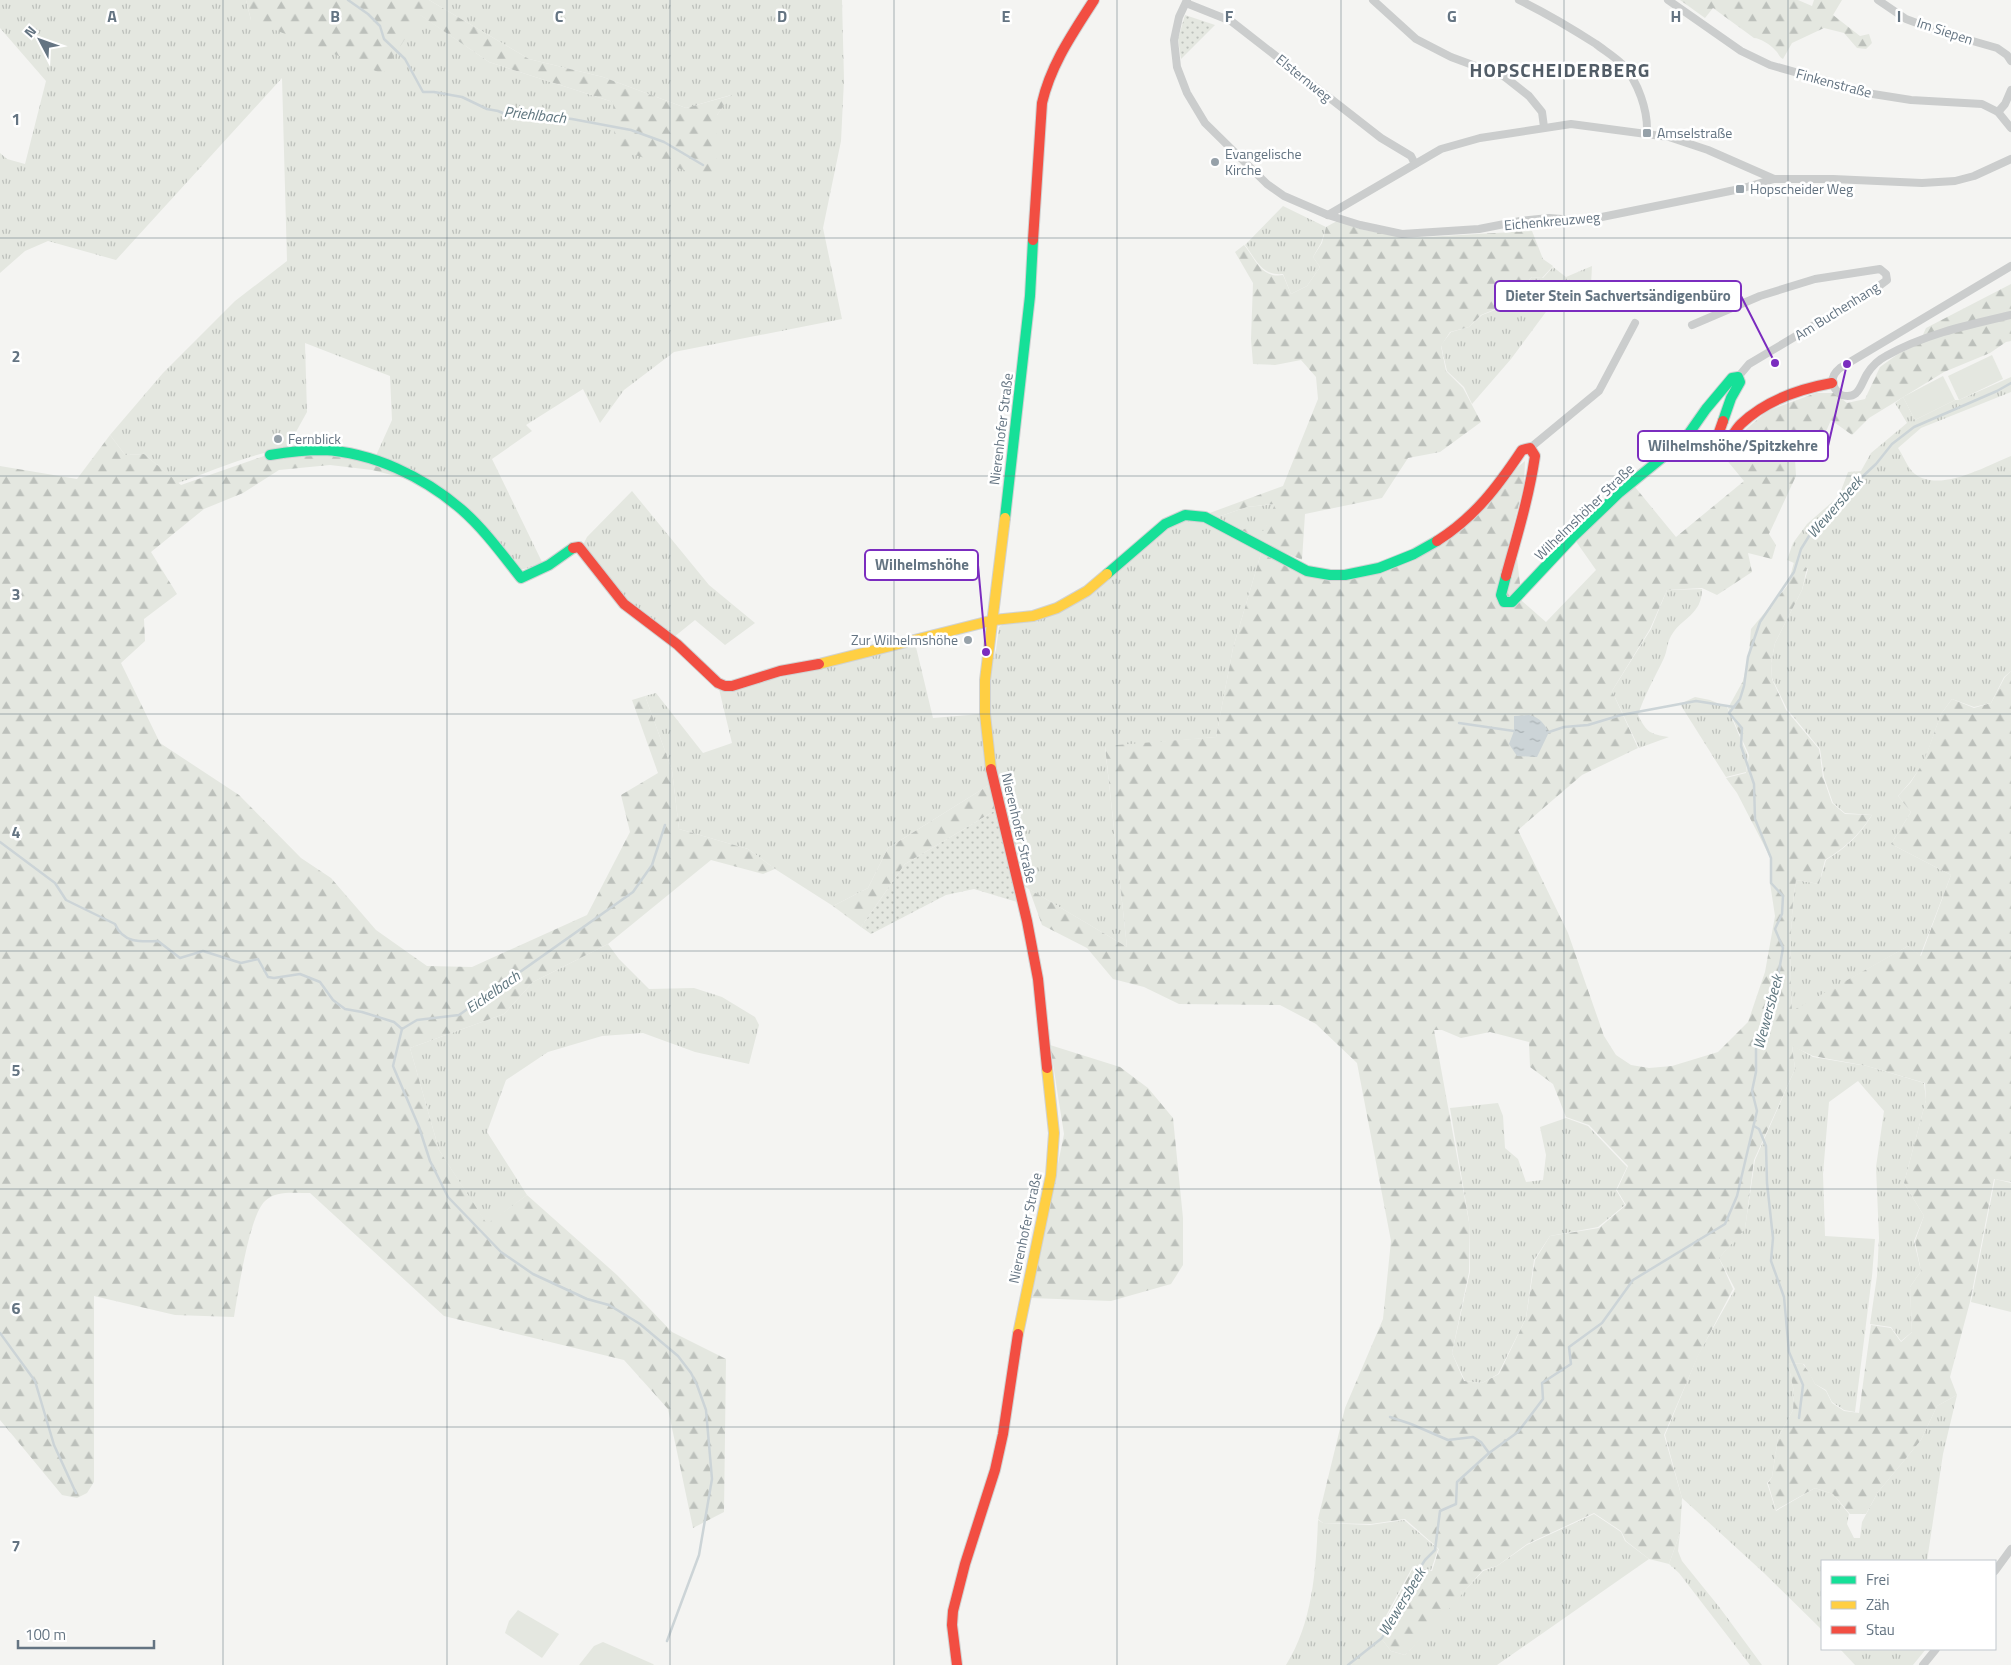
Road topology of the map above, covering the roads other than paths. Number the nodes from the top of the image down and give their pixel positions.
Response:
1 (1094, 0) edge
2 (1373, 0) edge
3 (1519, 0) edge
4 (1668, 0) edge
5 (1878, 0) edge
6 (1186, 1) edge
7 (2011, 61) edge
8 (2011, 90) edge
9 (1998, 112) junction
10 (1544, 127) junction
11 (2011, 128) edge
12 (1647, 133) junction
13 (2011, 160) edge
14 (1415, 164) junction
15 (1774, 179) junction
16 (1328, 215) junction
17 (2011, 266) edge
18 (2011, 315) edge
19 (1635, 323) dead end
20 (1692, 325) dead end
21 (1738, 377) junction
22 (1832, 383) junction
23 (1530, 448) junction
24 (270, 455) dead end
25 (994, 620) junction
26 (2011, 1549) edge
27 (1996, 1570) edge
28 (1935, 1650) edge
29 (957, 1665) edge
30 (1923, 1665) edge

1 - 25 street, Nierenhofer Straße
2 - 10 street
3 - 12 street
4 - 9 street, Finkenstraße
5 - 7 street, Im Siepen
6 - 14 street, Elsternweg
6 - 16 street
8 - 9 street
9 - 11 street
10 - 12 street
10 - 14 street
12 - 15 street
13 - 15 street
14 - 16 street
15 - 16 street, Eichenkreuzweg
17 - 22 street
18 - 22 street
19 - 23 street
20 - 21 street, Am Buchenhang
21 - 22 street
21 - 23 street, Wilhelmshöher Straße
23 - 25 street
24 - 25 street
25 - 29 street, Nierenhofer Straße
26 - 27 street
28 - 30 street

